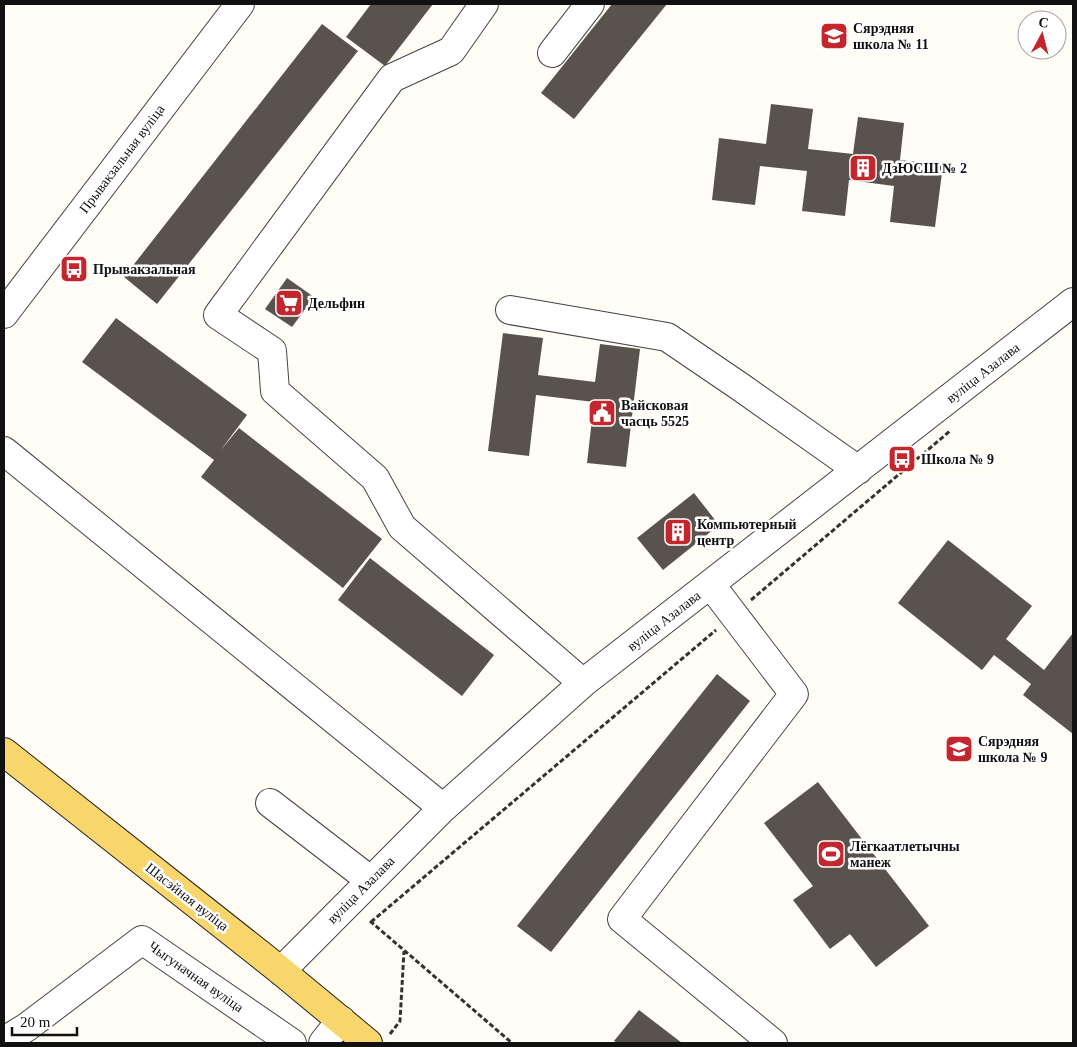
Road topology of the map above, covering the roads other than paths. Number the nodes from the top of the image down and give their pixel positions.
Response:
1 (240, 4) edge
2 (484, 4) edge
3 (590, 4) edge
4 (552, 52) dead end
5 (1072, 306) edge
6 (510, 310) dead end
7 (4, 314) edge
8 (4, 451) edge
9 (858, 470) junction
10 (711, 585) junction
11 (583, 683) junction
12 (4, 752) edge
13 (270, 803) dead end
14 (443, 808) junction
15 (370, 880) junction
16 (280, 971) junction
17 (341, 1020) junction
18 (378, 1040) edge
19 (4, 1041) edge
20 (292, 1043) edge
21 (323, 1043) edge
22 (773, 1043) edge

1 - 7 street, Прывакзальная вуліца
2 - 11 street
3 - 4 street
5 - 9 street, вуліца Азалава
6 - 9 street
8 - 14 street
9 - 10 street, вуліца Азалава
10 - 11 street, вуліца Азалава
10 - 22 street
11 - 14 street, вуліца Азалава
12 - 16 main road, Шасэйная вуліца
13 - 15 street
14 - 15 street, вуліца Азалава
15 - 16 street, вуліца Азалава
16 - 17 main road, Шасэйная вуліца
17 - 18 main road, Шасэйная вуліца
17 - 21 street
19 - 20 street, Чыгуначная вуліца

